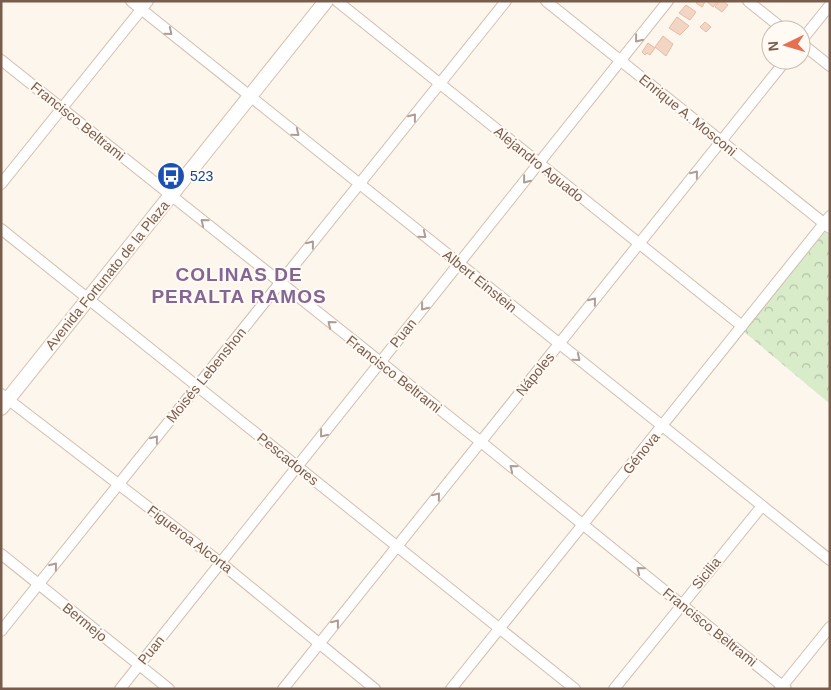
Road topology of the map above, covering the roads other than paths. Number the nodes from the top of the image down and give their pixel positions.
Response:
1 (131, 1) edge
2 (326, 1) edge
3 (337, 1) edge
4 (506, 1) edge
5 (546, 1) edge
6 (668, 1) edge
7 (748, 1) edge
8 (144, 5) edge
9 (830, 5) edge
10 (772, 20) edge
11 (811, 29) edge
12 (811, 50) edge
13 (1, 60) edge
14 (621, 61) junction
15 (830, 66) edge
16 (778, 70) edge
17 (440, 84) junction
18 (250, 96) junction
19 (62, 108) junction
20 (721, 141) junction
21 (539, 164) junction
22 (1, 184) edge
23 (359, 184) junction
24 (171, 196) junction
25 (828, 223) edge
26 (1, 230) edge
27 (639, 244) junction
28 (459, 264) junction
29 (280, 283) junction
30 (88, 299) junction
31 (742, 326) junction
32 (559, 344) junction
33 (380, 363) junction
34 (197, 386) junction
35 (4, 401) edge
36 (662, 426) junction
37 (481, 442) junction
38 (297, 466) junction
39 (118, 485) junction
40 (762, 506) junction
41 (583, 525) junction
42 (397, 546) junction
43 (1, 554) edge
44 (830, 560) edge
45 (221, 562) junction
46 (39, 584) junction
47 (681, 604) junction
48 (830, 627) edge
49 (500, 628) junction
50 (1, 631) edge
51 (320, 643) junction
52 (139, 665) junction
53 (783, 688) edge
54 (120, 689) edge
55 (169, 689) edge
56 (283, 689) edge
57 (375, 689) edge
58 (452, 689) edge
59 (575, 689) edge
60 (614, 689) edge

1 - 8 street, Albert Einstein
2 - 18 main road, Avenida Fortunato de la Plaza
3 - 17 street, Alejandro Aguado
4 - 17 street, Moisés Lebenshon
5 - 14 street, Enrique A. Mosconi
6 -> 14 street, Puan
7 - 10 street
8 -> 18 street, Albert Einstein
8 - 19 street
9 - 11 street
12 - 15 street
13 - 19 street, Francisco Beltrami
14 - 20 street, Enrique A. Mosconi
14 - 21 street, Puan
16 - 20 street, Nápoles
17 - 21 street, Alejandro Aguado
23 -> 17 street, Moisés Lebenshon
18 -> 23 street, Albert Einstein
18 - 24 main road, Avenida Fortunato de la Plaza
19 - 22 street
19 - 24 street, Francisco Beltrami
20 - 25 street, Enrique A. Mosconi
27 -> 20 street, Nápoles
21 - 27 street, Alejandro Aguado
21 -> 28 street, Puan
23 -> 28 street, Albert Einstein
29 -> 23 street, Moisés Lebenshon
29 -> 24 street, Francisco Beltrami
24 - 30 main road, Avenida Fortunato de la Plaza
25 - 31 street, Génova
26 - 30 street, Pescadores
27 - 31 street, Alejandro Aguado
32 -> 27 street, Nápoles
28 - 32 street, Albert Einstein
28 -> 33 street, Puan
33 -> 29 street, Francisco Beltrami
29 - 34 street, Moisés Lebenshon
30 - 34 street, Pescadores
30 - 35 main road, Avenida Fortunato de la Plaza
31 - 36 street, Génova
32 -> 36 street, Albert Einstein
32 - 37 street, Nápoles
33 - 37 street, Francisco Beltrami
33 -> 38 street, Puan
34 - 38 street, Pescadores
39 -> 34 street, Moisés Lebenshon
35 - 39 street, Figueroa Alcorta
36 - 40 street, Albert Einstein
36 - 41 street, Génova
41 -> 37 street, Francisco Beltrami
42 -> 37 street, Nápoles
38 - 42 street, Pescadores
38 - 45 street, Puan
39 - 45 street, Figueroa Alcorta
46 -> 39 street, Moisés Lebenshon
40 - 44 street, Albert Einstein
40 - 47 street, Sicilia
47 -> 41 street, Francisco Beltrami
41 - 49 street, Génova
42 - 49 street, Pescadores
51 -> 42 street, Nápoles
43 - 46 street, Bermejo
45 - 51 street, Figueroa Alcorta
45 - 52 street, Puan
46 - 50 street, Moisés Lebenshon
46 - 52 street, Bermejo
47 - 53 street, Francisco Beltrami
47 - 60 street, Sicilia
48 - 53 street
49 - 58 street, Génova
49 - 59 street, Pescadores
51 - 56 street, Nápoles
51 - 57 street, Figueroa Alcorta
52 - 54 street, Puan
52 - 55 street, Bermejo

